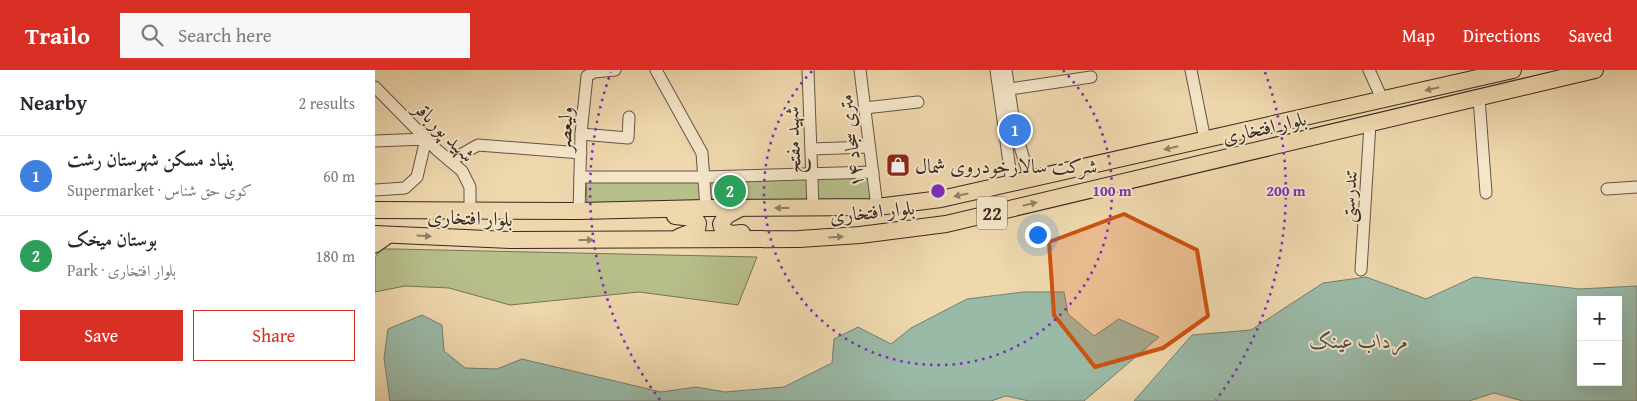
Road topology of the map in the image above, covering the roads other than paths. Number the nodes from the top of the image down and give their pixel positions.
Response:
1 (615, 70) edge
2 (656, 70) edge
3 (808, 70) edge
4 (861, 70) edge
5 (996, 70) edge
6 (1006, 70) edge
7 (1191, 70) edge
8 (1369, 70) edge
9 (1513, 70) edge
10 (1595, 70) edge
11 (1091, 77) dead end
12 (375, 87) edge
13 (1004, 90) junction
14 (1479, 98) junction
15 (1383, 101) junction
16 (918, 102) dead end
17 (865, 108) junction
18 (629, 117) dead end
19 (1370, 124) junction
20 (581, 134) junction
21 (426, 139) junction
22 (1205, 140) junction
23 (375, 141) edge
24 (869, 147) junction
25 (811, 149) junction
26 (581, 153) junction
27 (450, 161) junction
28 (873, 172) junction
29 (812, 174) junction
30 (580, 177) junction
31 (704, 177) junction
32 (1030, 180) junction
33 (1011, 184) junction
34 (1637, 187) edge
35 (1607, 189) dead end
36 (375, 190) edge
37 (1486, 193) dead end
38 (877, 207) junction
39 (706, 208) junction
40 (741, 208) junction
41 (813, 208) junction
42 (375, 210) edge
43 (470, 210) junction
44 (640, 210) junction
45 (579, 211) junction
46 (382, 234) edge
47 (662, 239) junction
48 (799, 239) junction
49 (375, 246) edge
50 (1361, 270) dead end

1 - 20 street, ولیعصر
2 - 31 street
3 - 25 street, شهید مفتح
4 - 17 street, ۱۴ متری سجاد
5 - 13 street
6 - 13 street
7 - 22 street
8 - 15 street
9 -> 15 highway, بلوار افتخاری / 22
10 - 14 highway, بلوار افتخاری / 22
11 - 13 street
12 - 21 street, شهید پورباقر
13 - 32 street
13 - 33 street
14 - 19 highway, بلوار افتخاری / 22
14 - 37 street
15 - 22 highway, بلوار افتخاری / 22
16 - 17 street
17 - 24 street, ۱۴ متری سجاد
18 - 20 street
48 -> 19 highway, بلوار افتخاری / 22
19 - 50 street, تندرستی
20 - 26 street, ولیعصر
21 - 23 street
21 - 27 street, شهید پورباقر
21 - 36 street
22 -> 32 highway, بلوار افتخاری / 22
24 - 25 street
24 - 28 street, ۱۴ متری سجاد
25 - 29 street, شهید مفتح
26 - 27 street
26 - 30 street, ولیعصر
27 - 43 street, شهید پورباقر
28 - 29 street
28 - 38 street, ۱۴ متری سجاد
29 - 31 street
29 - 41 street, شهید مفتح
30 - 31 street
30 - 45 street, ولیعصر
31 - 39 street
32 - 33 highway, بلوار افتخاری / 22
33 -> 38 highway, بلوار افتخاری / 22
34 - 35 street
38 - 41 highway, بلوار افتخاری / 22
39 - 40 highway, بلوار افتخاری / 22
39 - 44 highway, بلوار افتخاری / 22
41 -> 40 highway, بلوار افتخاری / 22
40 - 48 highway
42 - 43 highway, بلوار افتخاری / 22
43 - 45 highway, بلوار افتخاری / 22
44 - 45 highway, بلوار افتخاری / 22
44 - 47 highway
46 -> 47 highway, بلوار افتخاری / 22
46 - 49 main road
47 - 48 highway, بلوار افتخاری / 22

